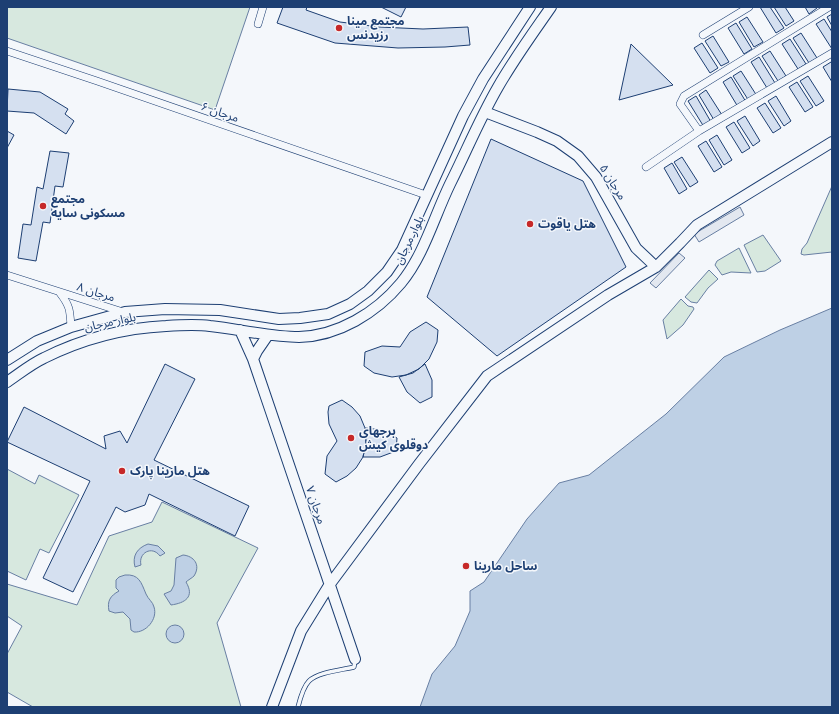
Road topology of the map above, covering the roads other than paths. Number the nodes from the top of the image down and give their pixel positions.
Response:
1 (263, 7) edge
2 (530, 7) edge
3 (551, 7) edge
4 (748, 7) edge
5 (829, 7) edge
6 (258, 24) dead end
7 (702, 35) dead end
8 (7, 51) edge
9 (832, 53) edge
10 (485, 112) junction
11 (699, 131) junction
12 (832, 142) edge
13 (646, 167) dead end
14 (426, 195) junction
15 (442, 202) junction
16 (656, 267) junction
17 (7, 275) edge
18 (60, 293) junction
19 (125, 312) junction
20 (71, 327) junction
21 (240, 330) junction
22 (268, 335) junction
23 (253, 359) junction
24 (7, 360) edge
25 (7, 382) edge
26 (330, 584) junction
27 (355, 659) joint
28 (272, 707) edge
29 (298, 707) edge

1 - 6 street
2 - 14 main road, بلوار مرجان
3 - 10 main road, بلوار مرجان
4 - 7 street
5 - 11 street
8 - 14 street, مرجان ۶
9 - 11 street
10 - 15 main road, بلوار مرجان
10 - 16 main road, مرجان ۵
11 - 13 street
12 - 16 main road
14 - 15 main road
14 - 19 main road, بلوار مرجان
15 - 22 main road, بلوار مرجان
16 - 26 main road
17 - 18 street, مرجان ۸
18 - 19 street, مرجان ۸
18 - 20 street, مرجان ۸
19 - 20 main road, بلوار مرجان
20 - 24 main road, بلوار مرجان
21 - 22 main road, بلوار مرجان
21 - 23 main road, مرجان ۷
21 - 25 main road, بلوار مرجان
22 - 23 main road
23 - 26 main road, مرجان ۷
26 - 27 main road, مرجان ۷
26 - 28 main road
27 - 29 lane

